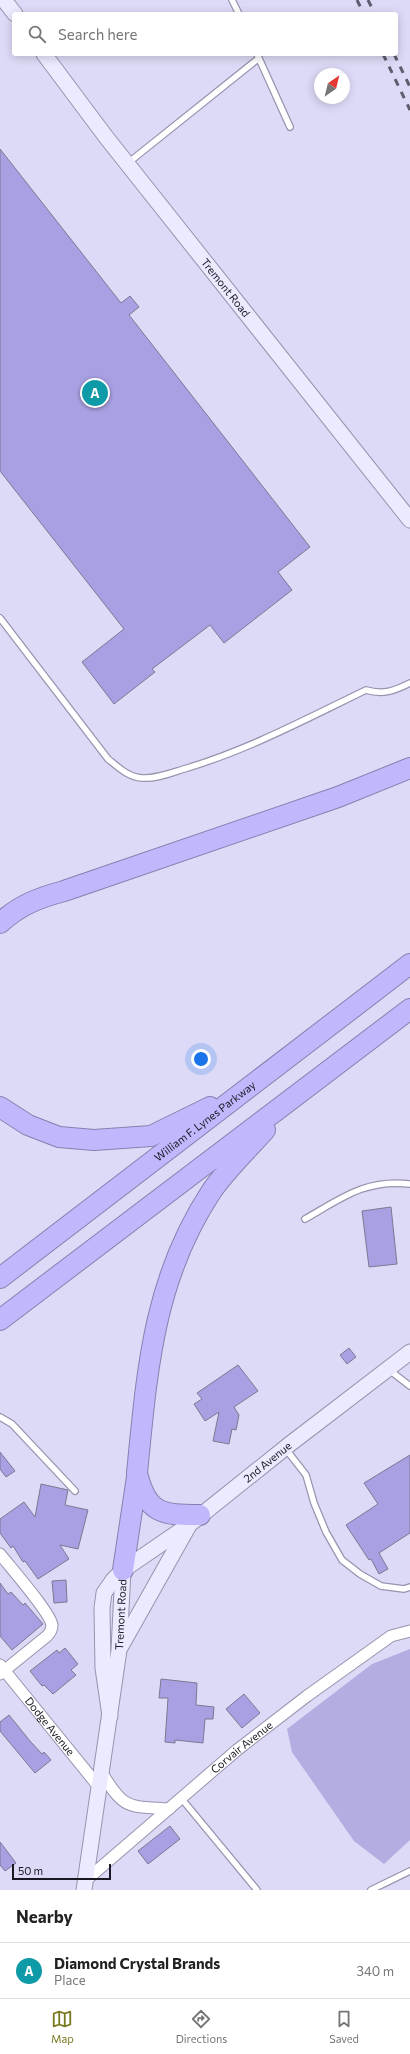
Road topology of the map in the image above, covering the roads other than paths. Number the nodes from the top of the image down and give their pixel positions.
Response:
1 (4, 0) edge
2 (232, 0) edge
3 (13, 12) edge
4 (238, 12) edge
5 (46, 56) edge
6 (258, 56) edge
7 (290, 127) dead end
8 (128, 164) junction
9 (410, 520) edge
10 (0, 618) edge
11 (410, 683) edge
12 (410, 768) edge
13 (0, 923) edge
14 (410, 964) edge
15 (410, 1009) edge
16 (248, 1089) junction
17 (287, 1103) junction
18 (0, 1107) edge
19 (410, 1184) edge
20 (305, 1219) dead end
21 (0, 1278) edge
22 (0, 1320) edge
23 (410, 1352) edge
24 (388, 1369) junction
25 (410, 1386) edge
26 (0, 1417) edge
27 (285, 1448) junction
28 (137, 1474) junction
29 (75, 1491) dead end
30 (195, 1520) junction
31 (0, 1554) edge
32 (123, 1570) junction
33 (410, 1587) edge
34 (410, 1631) edge
35 (119, 1650) junction
36 (1, 1670) edge
37 (110, 1716) junction
38 (101, 1780) junction
39 (181, 1798) junction
40 (169, 1809) junction
41 (410, 1871) edge
42 (85, 1885) edge
43 (257, 1890) edge
44 (371, 1890) edge

1 - 3 street
2 - 4 lane
5 - 8 street, Tremont Road
6 - 7 lane
6 - 8 lane
8 - 9 street, Tremont Road
10 - 11 lane
12 - 13 highway
14 - 16 highway, William F. Lynes Parkway
15 - 17 highway
16 - 18 highway
16 - 21 highway, William F. Lynes Parkway
17 - 22 highway
17 - 28 highway
19 - 20 lane
23 - 24 street, 2nd Avenue
24 - 25 lane
24 - 27 street, 2nd Avenue
26 - 29 lane
27 - 30 street, 2nd Avenue
27 - 33 lane
28 - 30 highway
28 - 32 highway
30 - 32 street, 2nd Avenue
30 - 35 street
31 - 36 street
32 - 35 street, Tremont Road
32 - 37 street, Tremont Road
34 - 39 street, Corvair Avenue
35 - 37 street, Tremont Road
36 - 38 street, Dodge Avenue
37 - 38 street, Tremont Road
38 - 40 street, Dodge Avenue
38 - 42 street, Tremont Road
39 - 40 street, Corvair Avenue
39 - 43 lane
40 - 42 street, Corvair Avenue
41 - 44 lane

